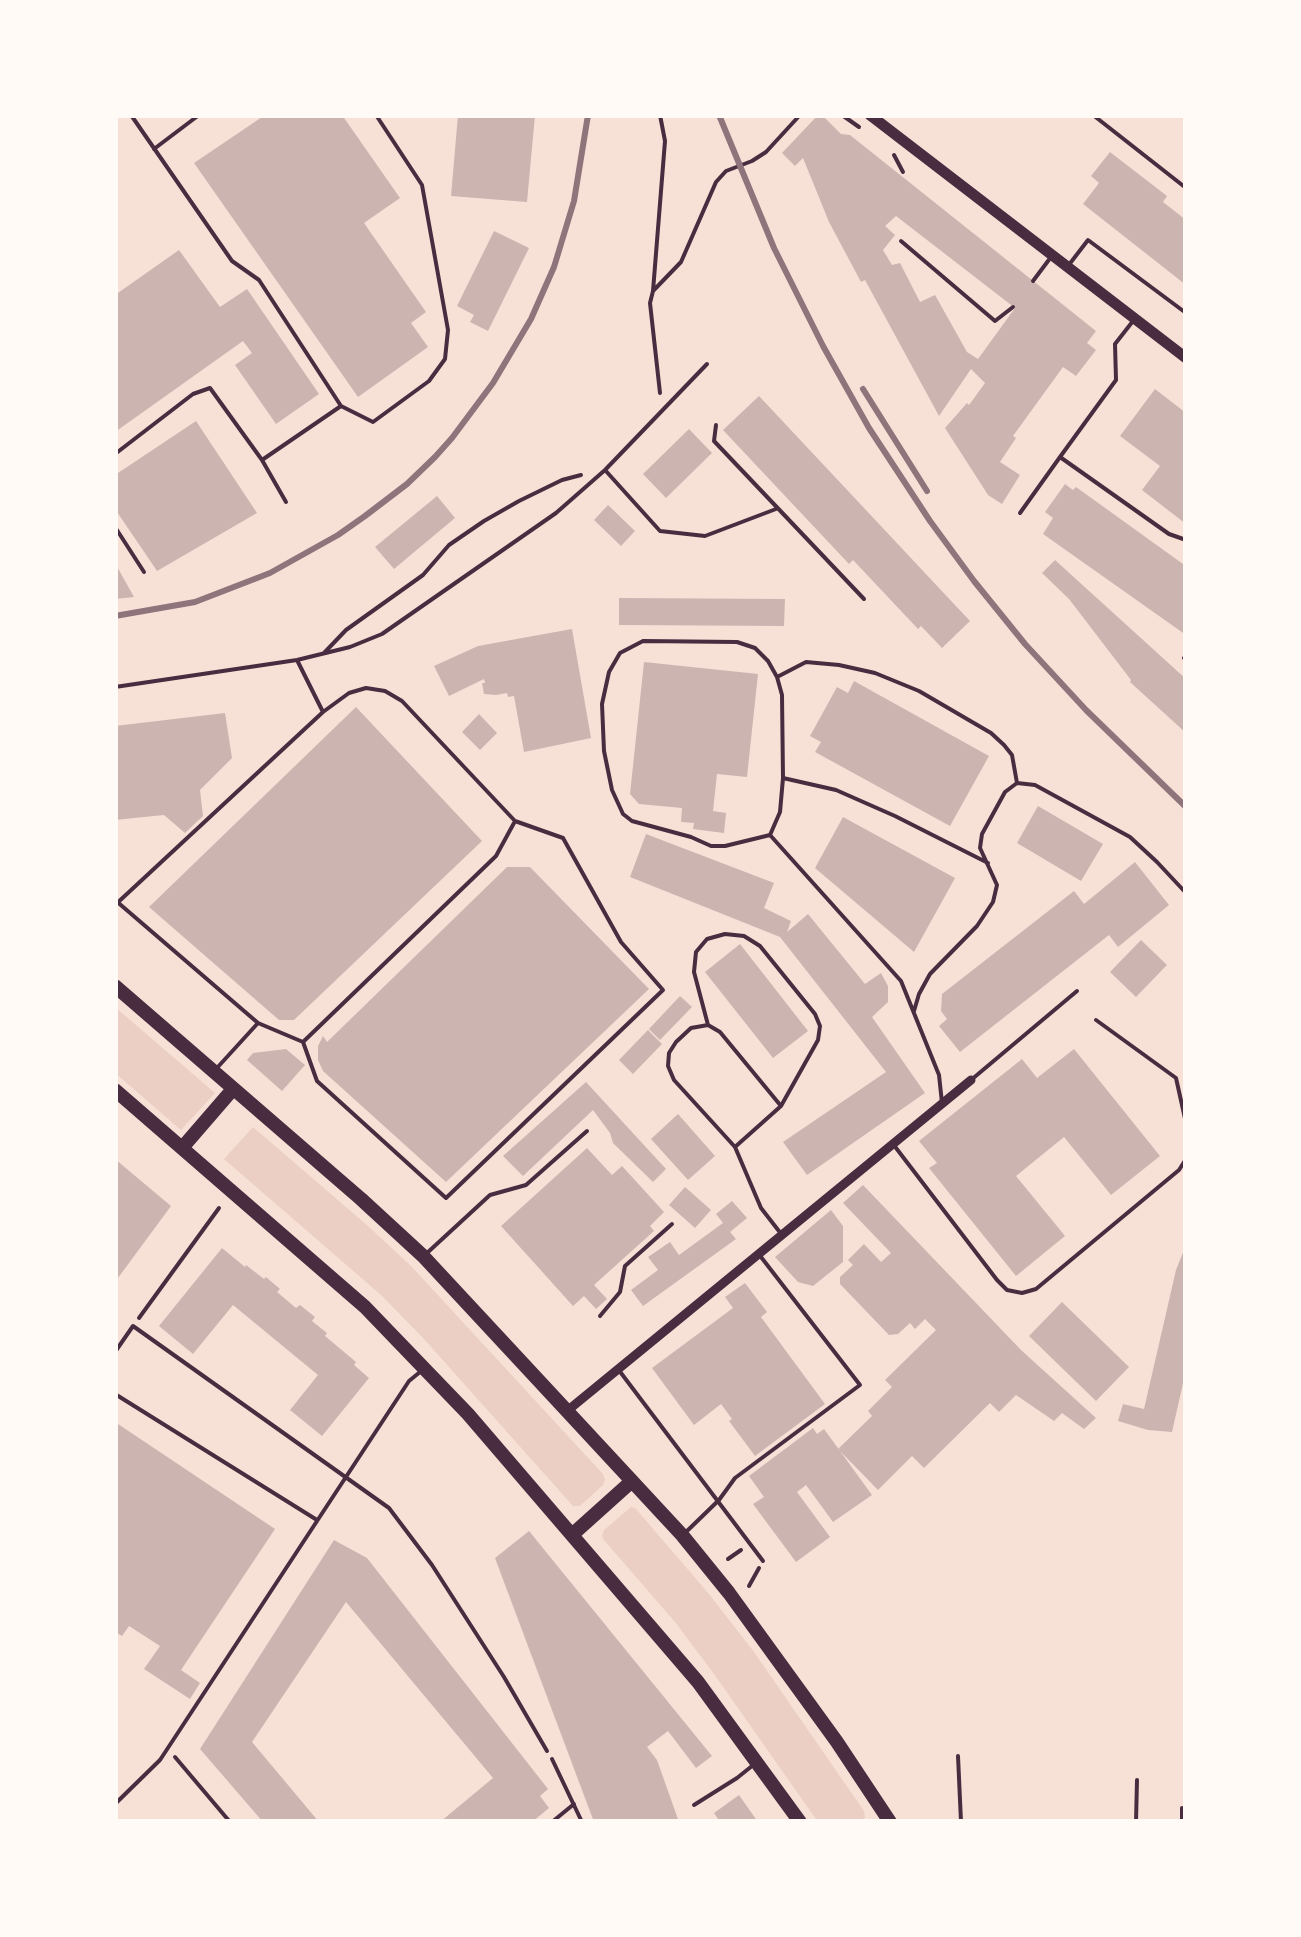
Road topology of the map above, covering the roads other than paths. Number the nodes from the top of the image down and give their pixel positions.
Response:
1 (130, 115) edge
2 (199, 115) edge
3 (376, 115) edge
4 (870, 115) edge
5 (1093, 115) edge
6 (154, 149) junction
7 (1186, 188) edge
8 (901, 241) dead end
9 (1053, 254) junction
10 (1068, 266) junction
11 (1033, 282) dead end
12 (1013, 307) dead end
13 (1186, 313) edge
14 (1135, 318) junction
15 (1186, 358) edge
16 (707, 364) dead end
17 (342, 406) junction
18 (716, 424) dead end
19 (115, 454) edge
20 (1060, 457) junction
21 (262, 460) junction
22 (605, 470) junction
23 (581, 475) dead end
24 (286, 502) dead end
25 (776, 509) junction
26 (1020, 513) dead end
27 (115, 527) edge
28 (1186, 540) edge
29 (144, 572) dead end
30 (864, 599) dead end
31 (324, 653) junction
32 (297, 660) junction
33 (777, 677) junction
34 (115, 688) edge
35 (322, 712) junction
36 (783, 778) junction
37 (1017, 783) junction
38 (515, 821) junction
39 (770, 835) junction
40 (988, 864) junction
41 (1186, 894) edge
42 (116, 903) edge
43 (115, 986) edge
44 (1077, 991) dead end
45 (914, 1012) junction
46 (1096, 1020) dead end
47 (258, 1023) junction
48 (708, 1025) junction
49 (303, 1042) junction
50 (214, 1072) junction
51 (971, 1080) joint
52 (234, 1089) junction
53 (115, 1090) edge
54 (942, 1104) junction
55 (782, 1106) junction
56 (1186, 1123) edge
57 (587, 1131) dead end
58 (893, 1144) junction
59 (735, 1147) junction
60 (182, 1148) junction
61 (1186, 1159) edge
62 (672, 1224) dead end
63 (782, 1235) junction
64 (759, 1254) junction
65 (423, 1256) junction
66 (600, 1316) dead end
67 (115, 1352) edge
68 (424, 1368) junction
69 (618, 1369) junction
70 (115, 1394) edge
71 (567, 1411) junction
72 (346, 1477) junction
73 (632, 1481) junction
74 (719, 1500) junction
75 (318, 1520) junction
76 (574, 1534) junction
77 (682, 1535) junction
78 (763, 1561) road end
79 (547, 1750) road end
80 (958, 1756) dead end
81 (756, 1762) junction
82 (1136, 1780) dead end
83 (115, 1804) edge
84 (694, 1805) dead end
85 (1182, 1808) dead end
86 (800, 1822) edge
87 (890, 1822) edge
88 (961, 1822) edge
89 (1136, 1822) edge
90 (1182, 1822) edge

1 - 6 lane
2 - 6 lane
3 - 17 lane
4 - 9 street
5 - 7 lane
6 - 17 lane
8 - 12 lane
9 - 10 street
9 - 11 lane
10 - 13 lane
10 - 14 street
14 - 15 street
14 - 20 lane
16 - 22 lane
17 - 21 lane
18 - 25 lane
19 - 21 lane
20 - 26 lane
20 - 28 lane
21 - 24 lane
22 - 25 lane
22 - 31 lane
23 - 31 lane
25 - 30 lane
27 - 29 lane
31 - 32 lane
32 - 34 lane
32 - 35 lane
33 - 36 lane
33 - 37 lane
33 - 39 lane
35 - 38 lane
35 - 42 lane
36 - 39 lane
36 - 40 lane
37 - 40 lane
37 - 41 lane
38 - 49 lane
38 - 49 lane
39 - 45 lane
40 - 45 lane
42 - 47 lane
43 - 50 main road
44 - 51 lane
45 - 54 lane
46 - 56 lane
47 - 49 lane
47 - 50 lane
48 - 55 lane
48 - 55 lane
48 - 59 lane
50 - 52 main road
51 - 54 street
52 - 60 main road
52 - 65 main road
53 - 60 main road
54 - 58 street
55 - 59 lane
57 - 65 lane
58 - 61 lane
58 - 63 street
59 - 63 lane
60 - 68 main road
62 - 66 lane
63 - 64 street
64 - 69 street
64 - 74 lane
65 - 71 main road
67 - 72 lane
68 - 72 lane
68 - 76 main road
69 - 71 street
69 - 74 lane
70 - 75 lane
71 - 73 main road
72 - 75 lane
72 - 79 lane
73 - 76 main road
73 - 77 main road
74 - 77 lane
74 - 78 lane
75 - 83 lane
76 - 81 main road
77 - 87 main road
80 - 88 lane
81 - 84 lane
81 - 86 main road
82 - 89 lane
85 - 90 lane

